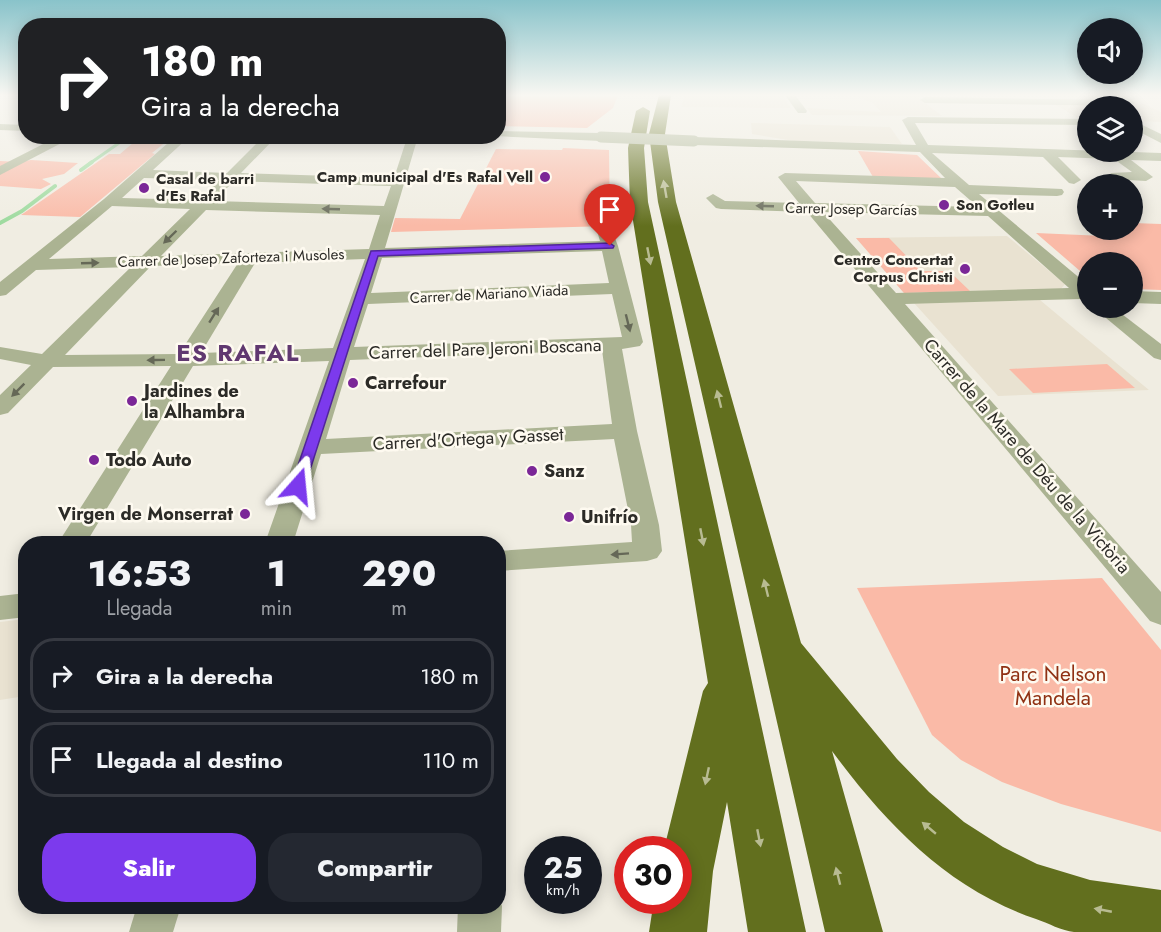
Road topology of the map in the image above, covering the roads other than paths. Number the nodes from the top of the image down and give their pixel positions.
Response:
1 (636, 138) edge
2 (638, 138) edge
3 (658, 138) edge
4 (918, 138) edge
5 (966, 138) edge
6 (1019, 141) dead end
7 (1161, 141) edge
8 (1143, 142) edge
9 (54, 144) edge
10 (175, 144) edge
11 (263, 144) edge
12 (418, 144) edge
13 (924, 149) junction
14 (980, 150) junction
15 (1041, 153) junction
16 (1077, 153) edge
17 (1143, 156) edge
18 (1161, 157) edge
19 (0, 161) edge
20 (19, 162) junction
21 (1132, 162) edge
22 (0, 171) edge
23 (142, 174) junction
24 (232, 177) junction
25 (1143, 177) edge
26 (1074, 180) dead end
27 (399, 182) junction
28 (961, 186) junction
29 (1057, 192) dead end
30 (713, 198) dead end
31 (110, 202) junction
32 (202, 206) junction
33 (813, 208) junction
34 (389, 211) junction
35 (991, 212) junction
36 (374, 253) junction
37 (250, 257) junction
38 (146, 261) junction
39 (32, 265) junction
40 (1077, 285) edge
41 (619, 288) junction
42 (0, 291) edge
43 (1077, 294) edge
44 (1143, 297) edge
45 (1161, 298) edge
46 (359, 299) junction
47 (893, 299) junction
48 (1116, 318) edge
49 (611, 344) junction
50 (0, 353) edge
51 (1161, 354) edge
52 (340, 355) junction
53 (187, 360) junction
54 (47, 361) junction
55 (0, 408) edge
56 (625, 431) junction
57 (311, 447) junction
58 (76, 536) edge
59 (281, 536) edge
60 (506, 560) edge
61 (1148, 583) edge
62 (18, 606) edge
63 (0, 608) edge
64 (1161, 613) edge
65 (780, 645) junction
66 (729, 677) junction
67 (157, 914) edge
68 (480, 914) edge
69 (1161, 919) edge
70 (151, 932) edge
71 (479, 932) edge
72 (678, 932) edge
73 (777, 932) edge
74 (854, 932) edge

1 - 13 street, bridge
2 -> 66 highway
65 -> 3 highway
4 - 13 street
5 - 14 street
6 - 15 street
7 - 8 street
9 - 20 street
10 - 23 street
11 - 24 street
12 - 27 street
13 - 14 street
13 - 28 street
14 - 15 street
15 - 16 street
15 - 26 street
17 - 18 street
19 - 20 street
20 - 22 street
21 - 25 street
23 - 24 street
23 - 31 street
24 - 27 street
24 - 32 street
27 - 34 street
28 - 29 street
28 - 33 street, Carrer de la Mare de Déu de la Victòria
28 - 35 street
33 -> 30 street, Carrer Josep Garcías
31 - 32 street
31 - 39 street
34 -> 32 street
32 -> 38 street
33 - 35 street, Carrer Josep Garcías
33 - 47 street, Carrer de la Mare de Déu de la Victòria
34 - 36 street
35 - 40 street
36 - 37 street, Carrer de Josep Zaforteza i Musoles
36 - 41 street, Carrer de Josep Zaforteza i Musoles
36 - 46 street
37 - 38 street, Carrer de Josep Zaforteza i Musoles
53 -> 37 street
39 -> 38 street, Carrer de Josep Zaforteza i Musoles
38 - 54 street
39 - 42 street
41 - 46 street, Carrer de Mariano Viada
41 -> 49 street
43 - 47 street
44 - 45 street
46 - 52 street
47 - 61 street, Carrer de la Mare de Déu de la Victòria
48 - 51 street
49 - 52 street, Carrer del Pare Jeroni Boscana
49 - 56 street
50 - 54 street, Carrer del Pare Jeroni Boscana
52 - 53 street, Carrer del Pare Jeroni Boscana
52 - 57 street
53 -> 54 street, Carrer del Pare Jeroni Boscana
53 - 58 street
54 -> 55 street
56 - 57 street, Carrer d'Ortega y Gasset
56 -> 60 street
57 - 59 street
61 - 64 street, Carrer de la Mare de Déu de la Victòria
62 - 63 street
69 -> 65 highway
74 -> 65 highway
66 -> 72 highway
66 -> 73 highway
67 - 70 street
68 - 71 street

